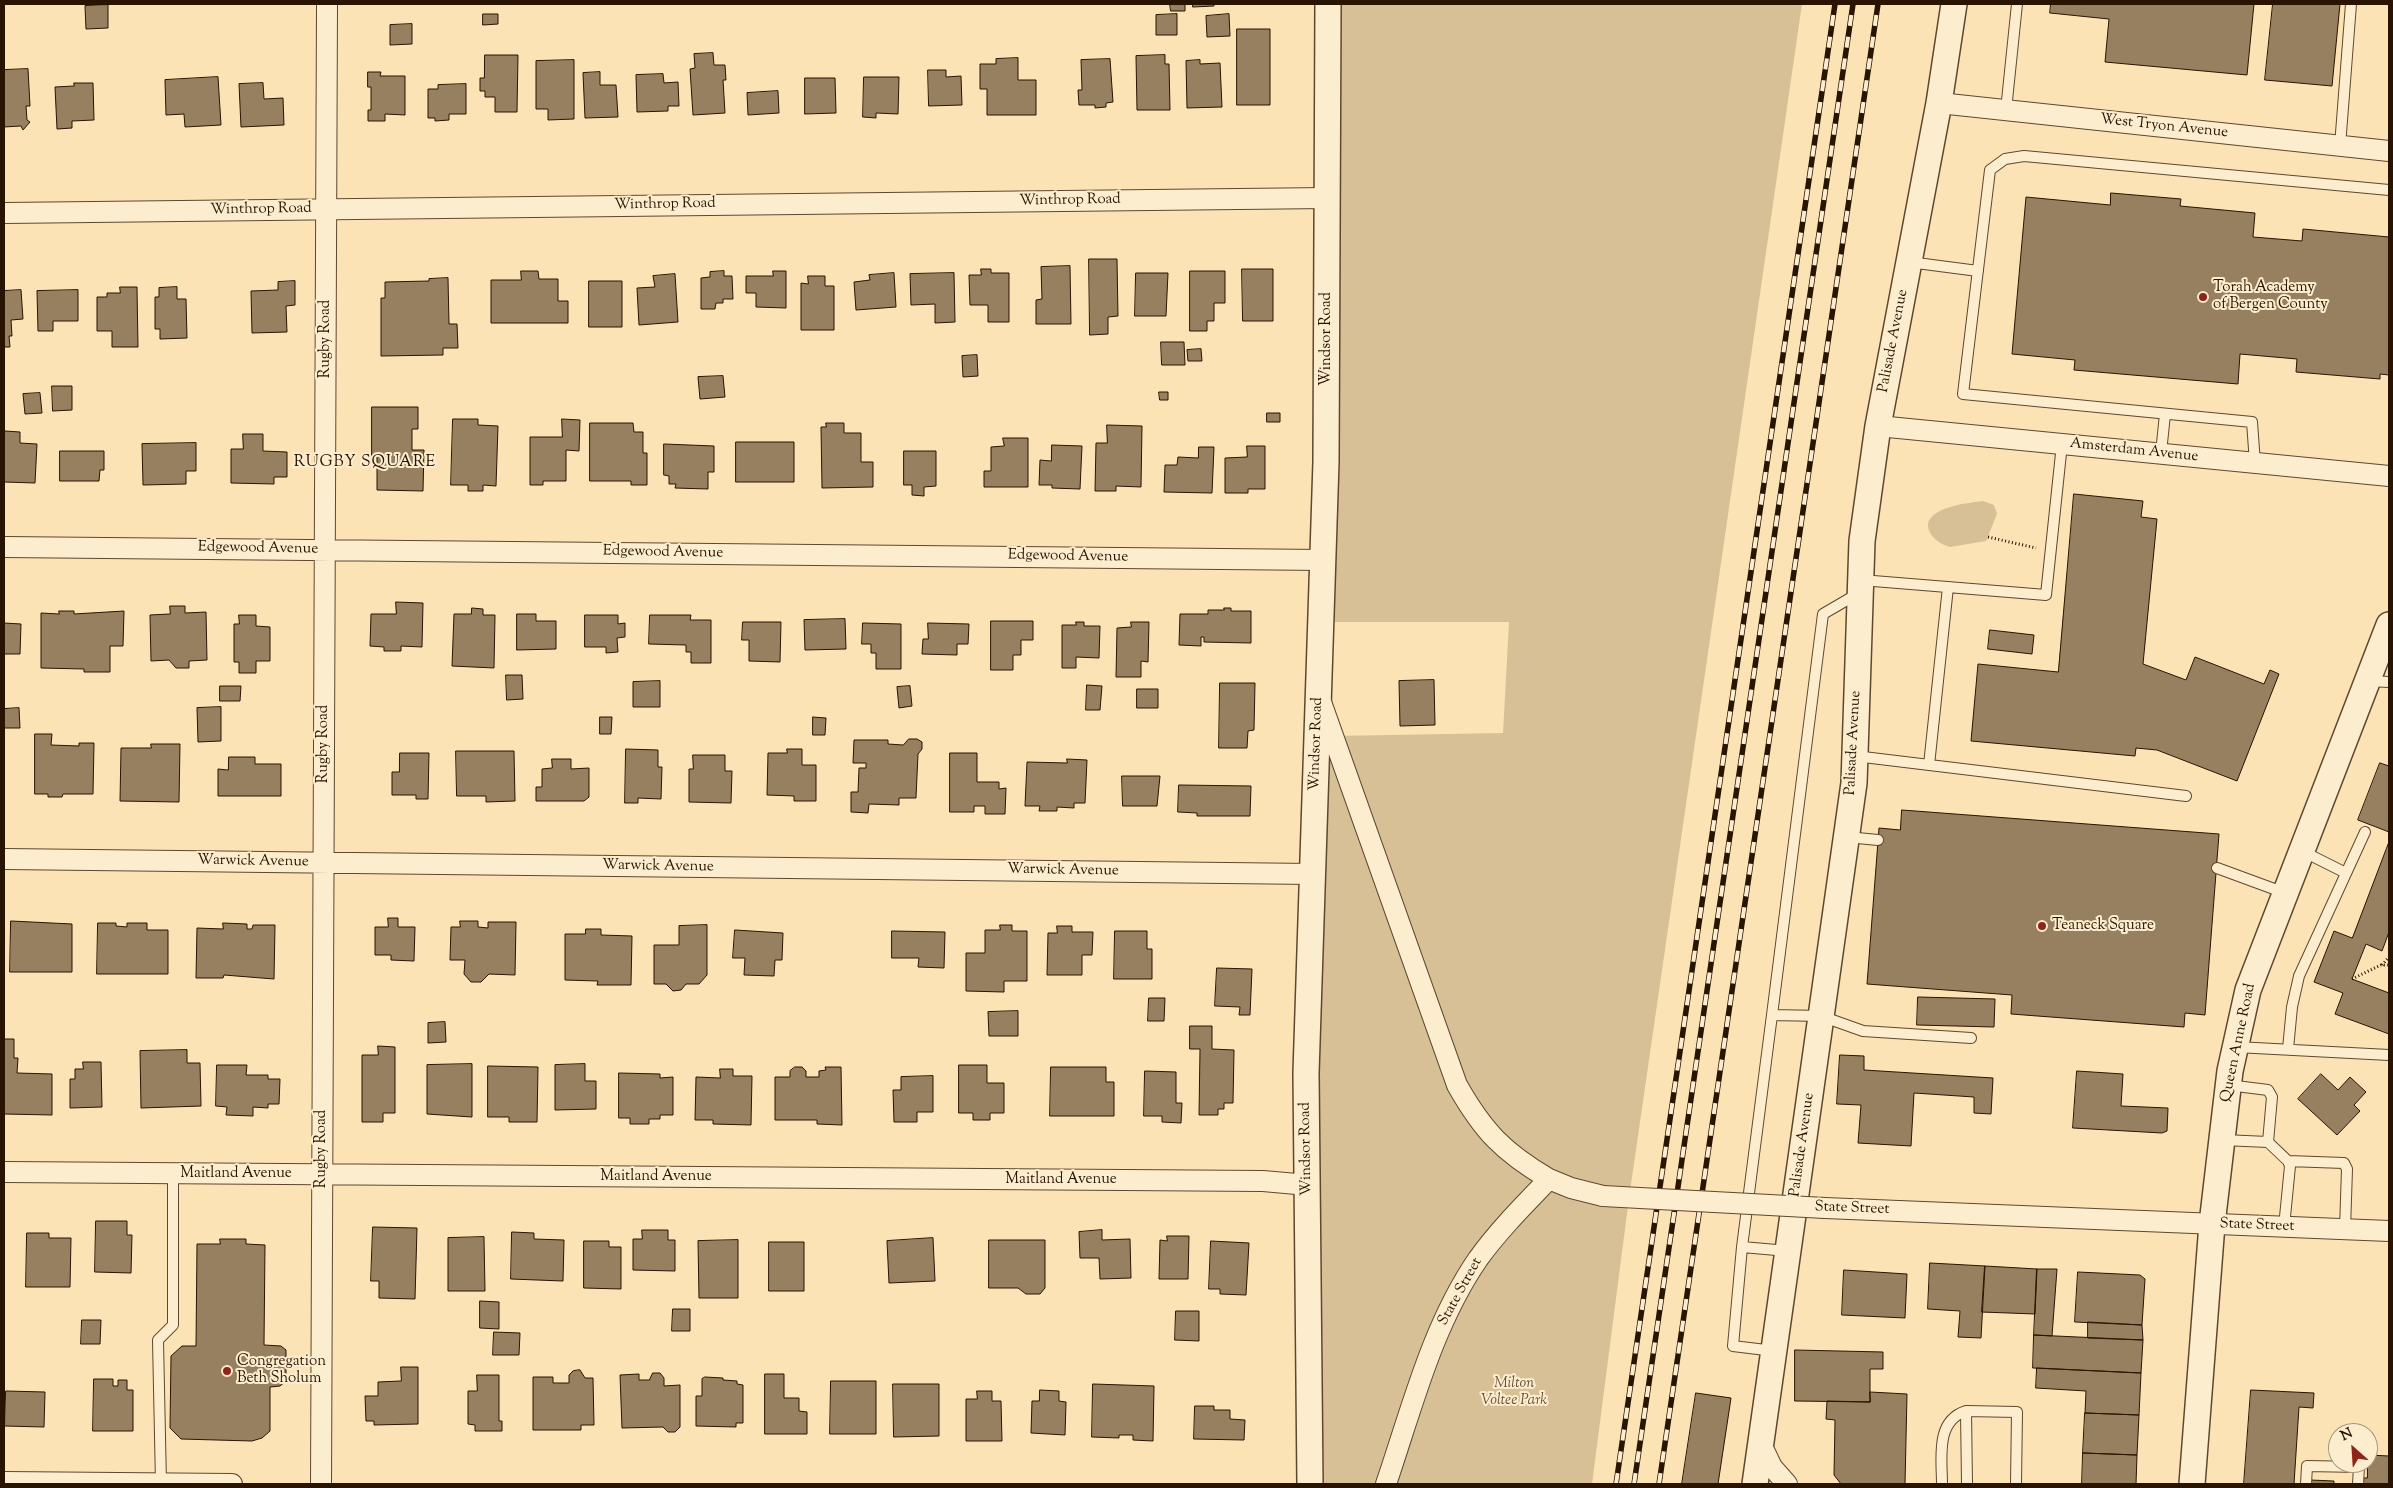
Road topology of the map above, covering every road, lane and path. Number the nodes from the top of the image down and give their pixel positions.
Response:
1 (328, 4) edge
2 (1328, 4) edge
3 (1954, 4) edge
4 (2017, 4) edge
5 (2351, 4) edge
6 (1939, 103) junction
7 (2006, 110) junction
8 (2340, 146) junction
9 (2389, 152) edge
10 (2389, 190) edge
11 (1327, 198) junction
12 (326, 209) junction
13 (4, 213) edge
14 (1909, 262) junction
15 (1978, 271) junction
16 (2164, 414) junction
17 (1878, 426) junction
18 (2062, 444) junction
19 (2160, 453) junction
20 (2255, 463) junction
21 (2389, 476) edge
22 (1988, 537) dead end
23 (4, 547) edge
24 (325, 550) junction
25 (2050, 551) junction
26 (1323, 560) junction
27 (1861, 586) junction
28 (1948, 587) junction
29 (2389, 625) edge
30 (2379, 681) edge
31 (1319, 695) junction
32 (1854, 756) junction
33 (1929, 765) junction
34 (2186, 796) dead end
35 (2365, 832) dead end
36 (1846, 837) junction
37 (1878, 840) dead end
38 (2302, 851) junction
39 (4, 859) edge
40 (324, 863) junction
41 (2217, 868) dead end
42 (2346, 873) junction
43 (1313, 874) junction
44 (2286, 893) junction
45 (2389, 957) edge
46 (2381, 965) junction
47 (2389, 965) edge
48 (2352, 979) dead end
49 (1772, 1015) junction
50 (1821, 1016) junction
51 (1971, 1038) dead end
52 (2235, 1047) junction
53 (2288, 1050) junction
54 (2389, 1055) edge
55 (2228, 1085) junction
56 (2222, 1140) junction
57 (2268, 1142) junction
58 (2288, 1160) junction
59 (4, 1172) edge
60 (172, 1174) junction
61 (322, 1174) junction
62 (1549, 1179) junction
63 (1308, 1185) junction
64 (2212, 1224) junction
65 (2284, 1226) junction
66 (2345, 1229) junction
67 (2389, 1231) edge
68 (1742, 1247) junction
69 (1788, 1251) junction
70 (1774, 1351) junction
71 (1966, 1411) junction
72 (1761, 1444) junction
73 (4, 1482) edge
74 (161, 1484) edge
75 (232, 1484) edge
76 (321, 1484) edge
77 (1310, 1484) edge
78 (1386, 1484) edge
79 (1755, 1484) edge
80 (1786, 1484) edge
81 (1942, 1484) edge
82 (1967, 1484) edge
83 (2016, 1484) edge
84 (2192, 1484) edge
85 (2306, 1484) edge
86 (2358, 1484) edge

1 - 12 street, Rugby Road
2 - 11 street, Windsor Road
3 - 6 street, Palisade Avenue
4 - 7 lane
5 - 8 lane
6 - 7 street, West Tryon Avenue
6 - 14 street, Palisade Avenue
7 - 8 street, West Tryon Avenue
8 - 9 street, West Tryon Avenue
10 - 15 lane
11 - 12 street, Winthrop Road
11 - 26 street, Windsor Road
12 - 13 street, Winthrop Road
12 - 24 street, Rugby Road
14 - 15 lane
14 - 17 street, Palisade Avenue
15 - 16 lane
16 - 19 lane
16 - 20 lane
17 - 18 street, Amsterdam Avenue
17 - 27 street, Palisade Avenue
18 - 19 street, Amsterdam Avenue
18 - 25 lane
19 - 20 street, Amsterdam Avenue
20 - 21 street, Amsterdam Avenue
22 - 25 path
23 - 24 street, Edgewood Avenue
24 - 26 street, Edgewood Avenue
24 - 40 street, Rugby Road
25 - 28 lane
26 - 31 street, Windsor Road
27 - 28 lane
27 - 32 street, Palisade Avenue
27 - 49 lane
28 - 33 lane
29 - 30 street, Queen Anne Road
30 - 38 street, Queen Anne Road
31 - 43 street, Windsor Road
31 - 62 street
32 - 33 lane
32 - 36 street, Palisade Avenue
33 - 34 lane
35 - 42 lane
36 - 37 lane
36 - 50 street, Palisade Avenue
38 - 42 lane
38 - 44 street, Queen Anne Road
39 - 40 street, Warwick Avenue
40 - 43 street, Warwick Avenue
40 - 61 street, Rugby Road
41 - 44 lane
42 - 53 lane
43 - 63 street, Windsor Road
44 - 52 street, Queen Anne Road
45 - 46 path
46 - 47 path
46 - 48 path
49 - 50 lane
49 - 68 lane
50 - 51 lane
50 - 69 street, Palisade Avenue
52 - 53 lane
52 - 55 street, Queen Anne Road
53 - 54 lane
55 - 56 street, Queen Anne Road
55 - 57 lane
56 - 57 lane
56 - 64 street, Queen Anne Road
57 - 58 lane
58 - 65 lane
58 - 66 lane
59 - 60 street, Maitland Avenue
60 - 61 street, Maitland Avenue
60 - 74 lane
61 - 63 street, Maitland Avenue
61 - 76 street, Rugby Road
62 - 64 street, State Street, bridge
62 - 78 street, State Street
63 - 77 street, Windsor Road
64 - 65 street, State Street
64 - 84 street, Queen Anne Road
65 - 66 street, State Street
66 - 67 street, State Street
68 - 69 lane
68 - 70 lane
69 - 70 street, Palisade Avenue
70 - 72 street, Palisade Avenue
71 - 81 lane
71 - 82 lane
71 - 83 lane
72 - 79 street, Palisade Avenue
72 - 80 street
73 - 74 street
74 - 75 street
85 - 86 lane

